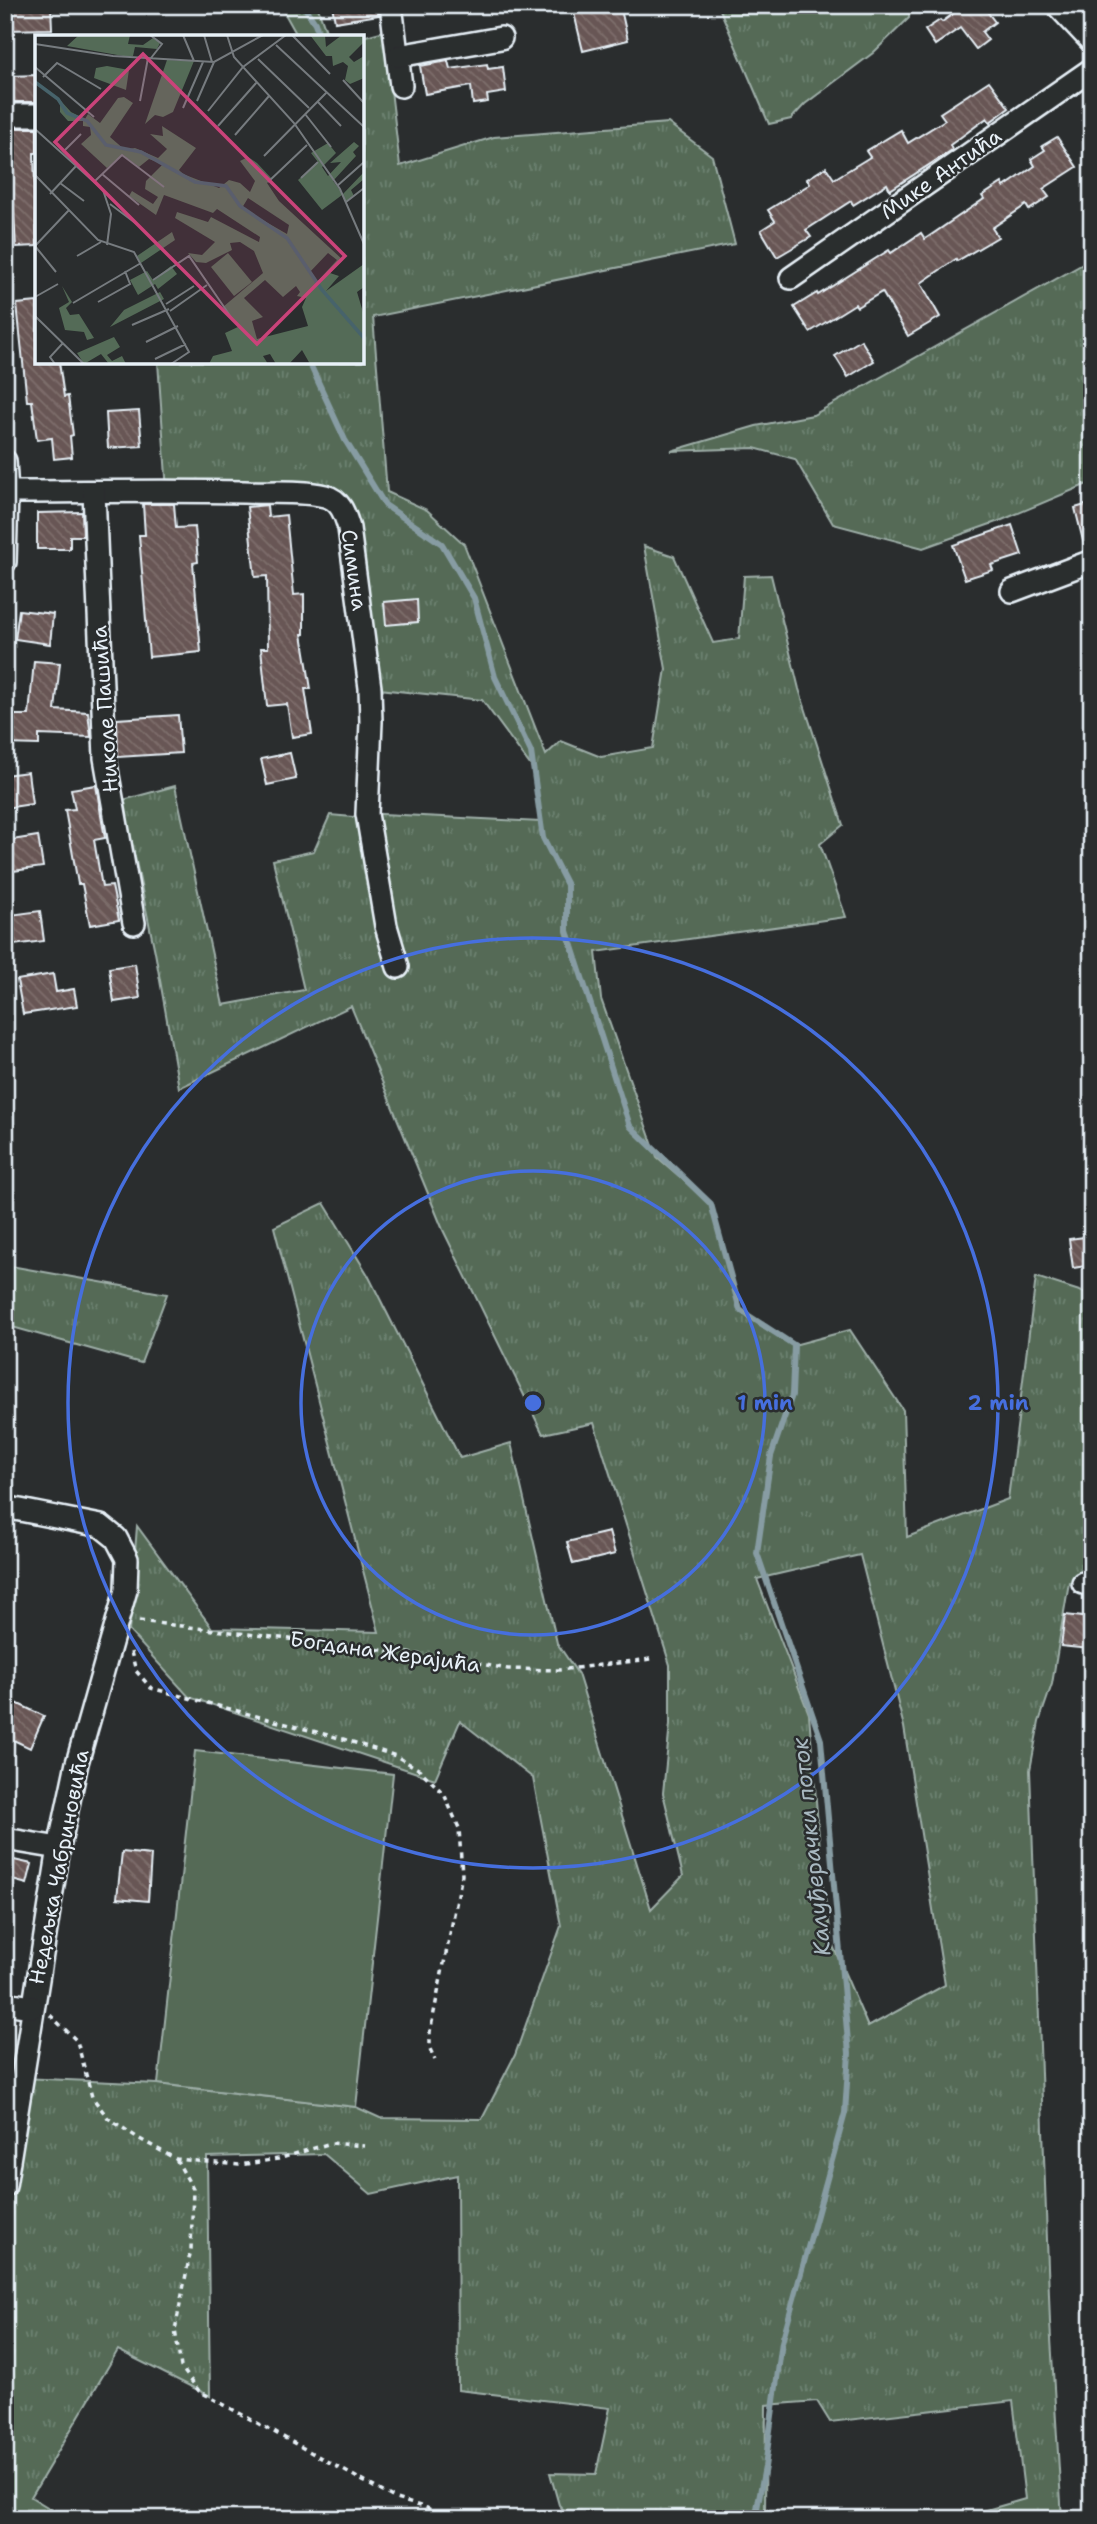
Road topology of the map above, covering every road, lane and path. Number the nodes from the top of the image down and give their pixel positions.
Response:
1 (391, 5) edge
2 (1057, 5) edge
3 (501, 38) dead end
4 (1092, 42) edge
5 (398, 56) junction
6 (1092, 69) edge
7 (401, 86) dead end
8 (5, 115) edge
9 (35, 115) edge
10 (791, 278) dead end
11 (5, 461) edge
12 (8, 492) junction
13 (94, 492) junction
14 (1092, 561) edge
15 (5, 562) edge
16 (1012, 591) dead end
17 (134, 923) dead end
18 (398, 967) dead end
19 (5, 1507) edge
20 (117, 1626) junction
21 (652, 1659) dead end
22 (5, 1839) edge
23 (59, 1848) junction
24 (5, 2003) edge
25 (32, 2007) junction
26 (435, 2060) dead end
27 (365, 2146) dead end
28 (176, 2159) junction
29 (5, 2186) edge
30 (448, 2519) edge

1 - 5 street
2 - 4 street
3 - 5 street
5 - 7 street
6 - 10 street, Мике Антића
8 - 9 street
11 - 12 street
12 - 13 street, Симина
12 - 15 street
13 - 17 street, Николе Пашића
13 - 18 street, Симина
14 - 16 street
19 - 20 street
20 - 21 path, Богдана Жерајића
20 - 23 street, Недељка Чабриновића
20 - 26 path
22 - 23 street
23 - 25 street, Недељка Чабриновића
24 - 25 street
25 - 28 path
25 - 29 street, Недељка Чабриновића
27 - 28 path
28 - 30 path

